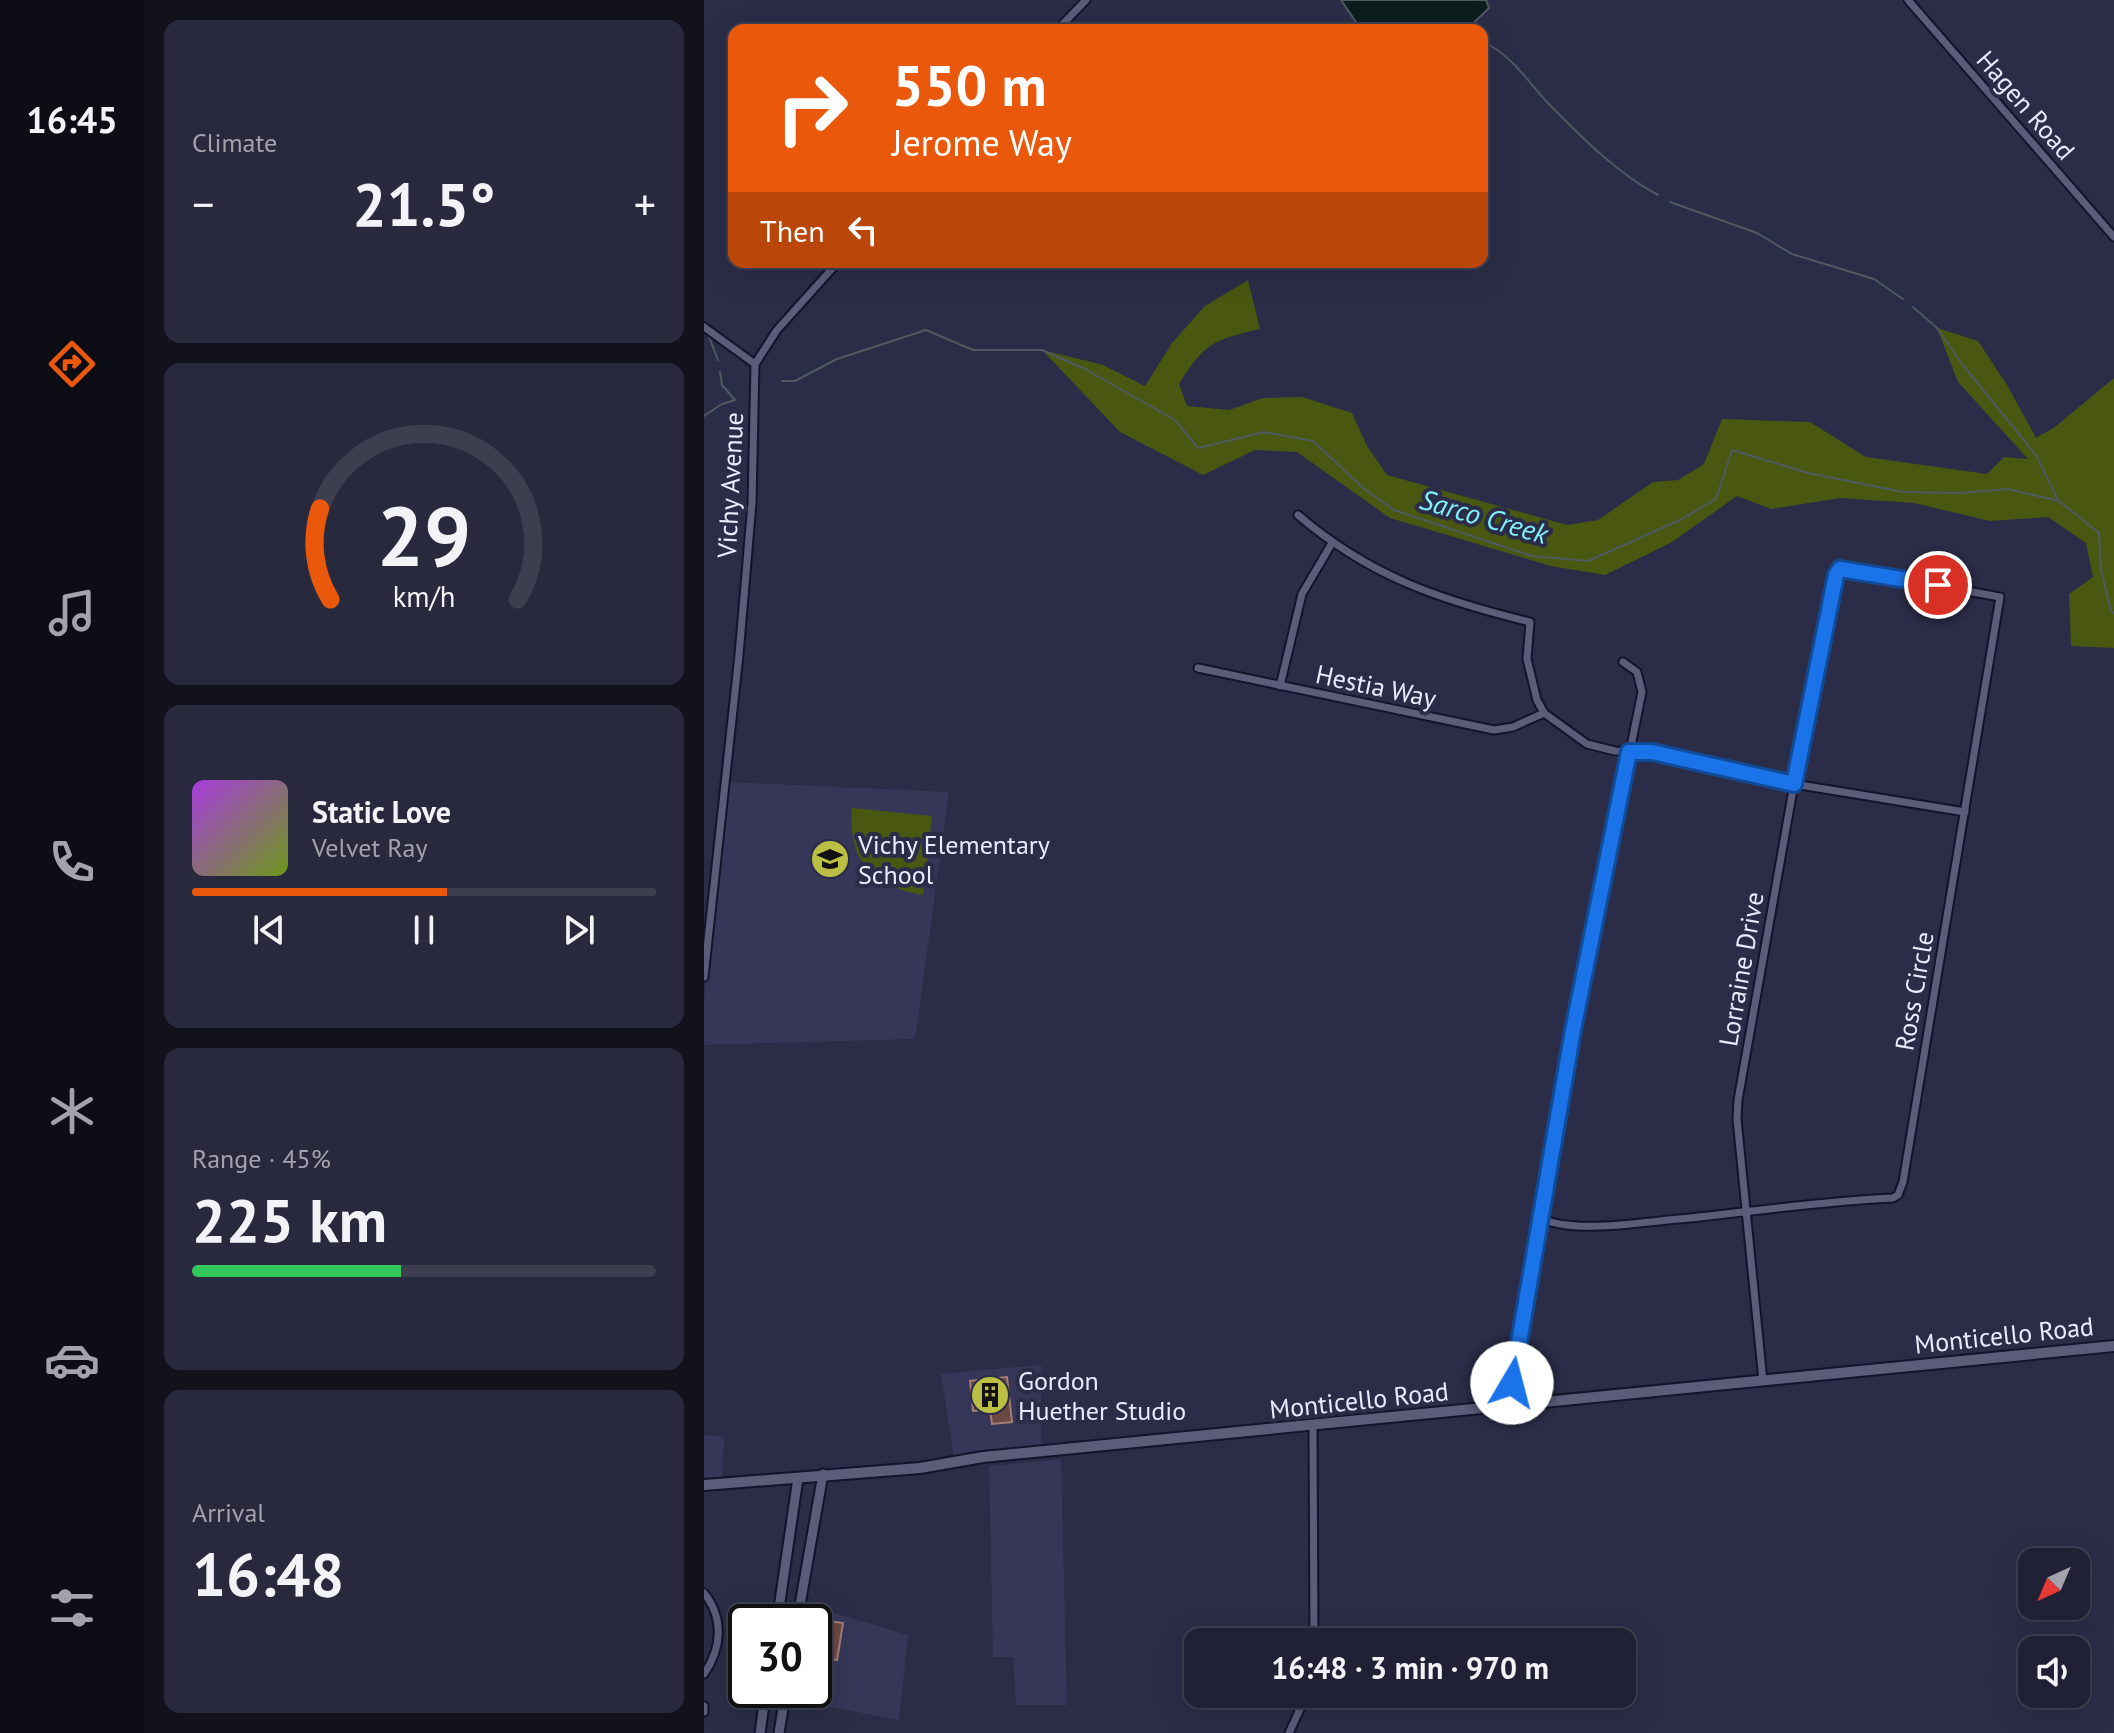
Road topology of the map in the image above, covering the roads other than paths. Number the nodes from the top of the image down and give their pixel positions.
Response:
1 (1086, 0) edge
2 (1908, 0) edge
3 (1063, 24) edge
4 (2114, 237) edge
5 (833, 268) edge
6 (704, 327) edge
7 (755, 364) junction
8 (1298, 515) dead end
9 (1332, 543) junction
10 (1840, 569) joint
11 (1623, 662) dead end
12 (1198, 668) dead end
13 (1280, 686) junction
14 (1544, 713) junction
15 (1629, 752) junction
16 (1794, 784) junction
17 (1965, 812) junction
18 (704, 977) edge
19 (1747, 1213) junction
20 (1539, 1217) junction
21 (2114, 1346) edge
22 (1763, 1381) junction
23 (1513, 1406) junction
24 (1313, 1426) junction
25 (823, 1474) junction
26 (798, 1478) junction
27 (704, 1485) edge
28 (704, 1593) edge
29 (780, 1604) edge
30 (800, 1604) edge
31 (1314, 1628) edge
32 (704, 1674) edge
33 (704, 1706) edge
34 (763, 1708) edge
35 (783, 1708) edge
36 (1301, 1708) edge
37 (704, 1712) edge
38 (760, 1733) edge
39 (779, 1733) edge
40 (1289, 1733) edge

1 - 3 street
2 - 4 street, Hagen Road
5 - 7 street
6 - 7 street
7 - 18 street, Vichy Avenue
8 - 9 street
9 - 13 street
9 - 14 street
10 - 16 street, Lorraine Drive
10 - 17 street, Ross Circle
11 - 15 street
12 - 13 street, Hestia Way
13 - 14 street, Hestia Way
14 - 15 street
15 - 16 street
15 - 20 street
16 - 17 street
16 - 19 street, Lorraine Drive
17 - 19 street, Ross Circle
19 - 20 street, Ross Circle
19 - 22 street, Lorraine Drive
20 - 23 street
21 - 22 main road, Monticello Road
22 - 23 main road, Monticello Road
23 - 24 main road, Monticello Road
24 - 25 main road, Monticello Road
24 - 31 street
25 - 26 main road, Monticello Road
25 - 30 street
26 - 27 main road, Monticello Road
26 - 29 street
28 - 32 street
33 - 37 street
34 - 38 street
35 - 39 street
36 - 40 street

